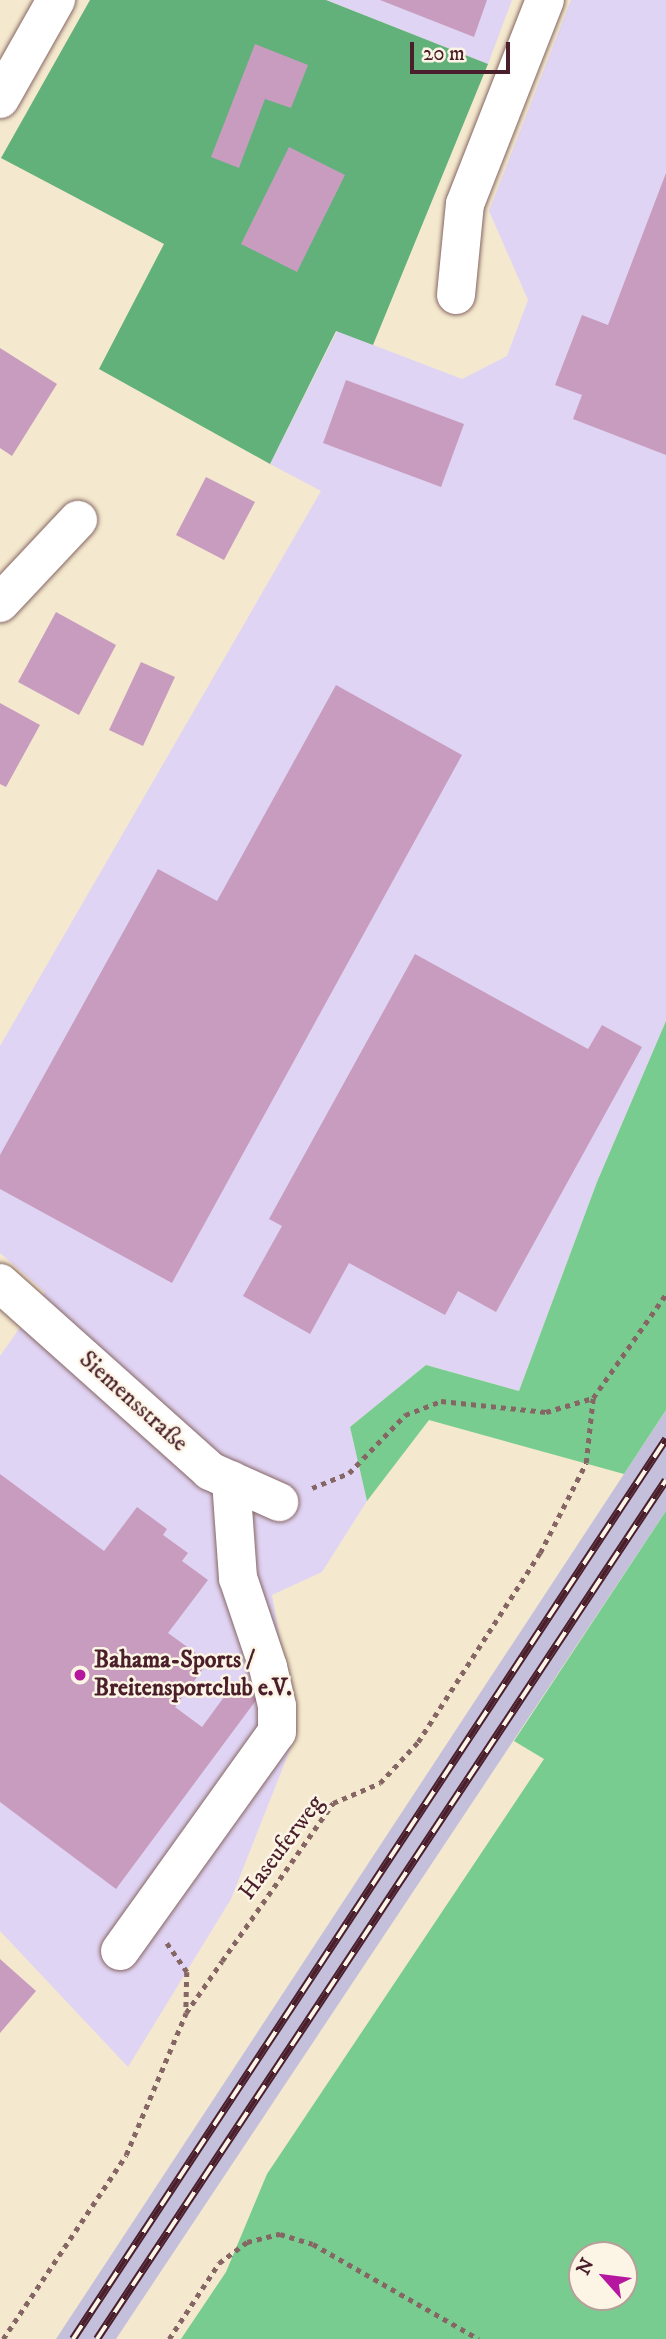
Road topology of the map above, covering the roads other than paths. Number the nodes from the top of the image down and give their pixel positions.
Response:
1 (56, 0) edge
2 (545, 0) edge
3 (0, 99) edge
4 (456, 295) dead end
5 (78, 520) dead end
6 (0, 603) edge
7 (0, 1283) edge
8 (231, 1480) junction
9 (279, 1502) road end
10 (120, 1951) dead end

1 - 3 street
2 - 4 street
5 - 6 street
7 - 8 street, Siemensstraße
8 - 9 street, Siemensstraße
8 - 10 street

